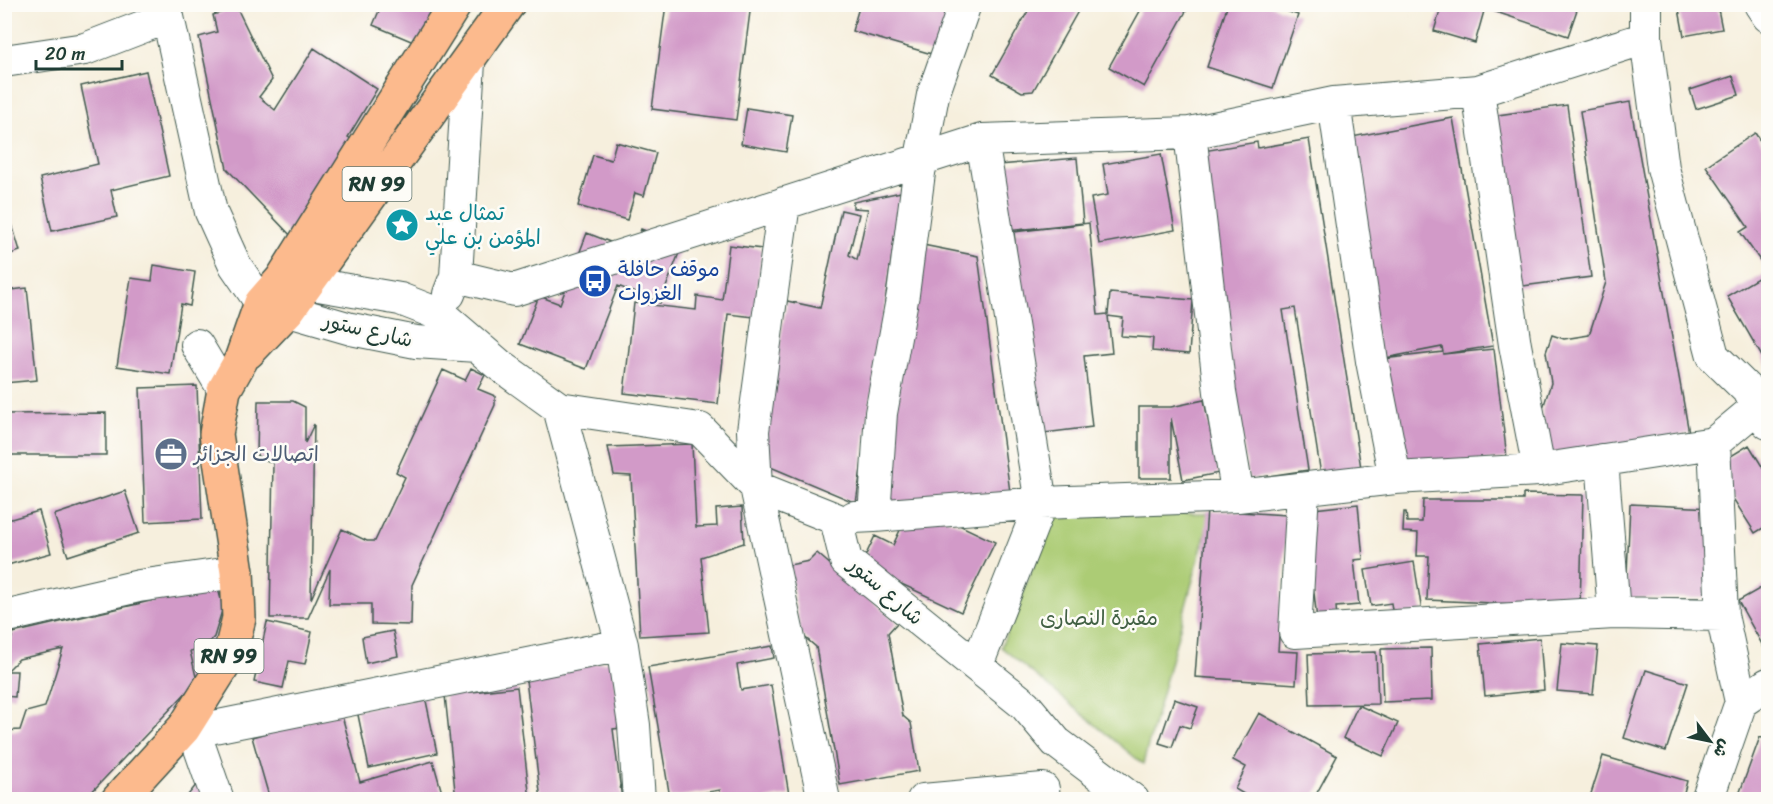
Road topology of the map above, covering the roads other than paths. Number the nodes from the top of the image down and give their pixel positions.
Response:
1 (455, 4) edge
2 (508, 4) edge
3 (965, 4) edge
4 (1646, 4) edge
5 (1760, 4) edge
6 (165, 10) edge
7 (1768, 16) edge
8 (1646, 38) junction
9 (4, 61) edge
10 (469, 62) junction
11 (1478, 91) junction
12 (1334, 103) junction
13 (1190, 133) junction
14 (982, 140) junction
15 (921, 158) junction
16 (784, 203) junction
17 (456, 276) junction
18 (284, 294) junction
19 (441, 315) junction
20 (197, 345) dead end
21 (477, 346) junction
22 (224, 390) junction
23 (559, 408) junction
24 (1766, 408) edge
25 (1714, 443) junction
26 (1602, 460) junction
27 (1539, 470) junction
28 (1395, 478) junction
29 (756, 487) junction
30 (1303, 490) junction
31 (1238, 496) junction
32 (1041, 503) junction
33 (874, 516) junction
34 (836, 519) junction
35 (237, 573) junction
36 (1614, 613) junction
37 (1722, 615) junction
38 (4, 617) edge
39 (622, 645) junction
40 (976, 665) junction
41 (1768, 684) edge
42 (1741, 702) junction
43 (189, 729) junction
44 (1071, 753) junction
45 (1041, 796) edge
46 (118, 800) edge
47 (218, 800) edge
48 (639, 800) edge
49 (824, 800) edge
50 (923, 800) edge
51 (1134, 800) edge
52 (1707, 800) edge

1 - 18 main road, RN 99
2 - 10 main road, RN 99
3 - 15 street
4 - 8 street
5 - 7 street
6 - 9 street
6 - 18 street
8 - 11 street
8 - 24 street
10 - 17 street
10 - 18 main road, RN 99
11 - 12 street
11 - 27 street
12 - 13 street
12 - 28 street
13 - 14 street
13 - 31 street
14 - 15 street
14 - 32 street
15 - 16 street
15 - 33 street
16 - 17 street
16 - 29 street
17 - 19 street
18 - 19 street, شارع ستور
18 - 21 street, شارع ستور
18 - 22 main road, RN 99
19 - 21 street, شارع ستور
20 - 22 street
21 - 23 street, شارع ستور
22 - 35 main road, RN 99
23 - 29 street, شارع ستور
23 - 39 street
24 - 25 street
25 - 26 street
25 - 37 street
26 - 27 street
26 - 36 street
27 - 28 street
28 - 30 street
29 - 34 street, شارع ستور
29 - 49 street
30 - 31 street
30 - 36 street
31 - 32 street
32 - 33 street
32 - 40 street
33 - 34 street
34 - 40 street, شارع ستور
35 - 38 street
35 - 43 main road, RN 99
36 - 37 street
37 - 42 street
39 - 43 street
39 - 48 street
40 - 44 street, شارع ستور
41 - 42 street
42 - 52 street
43 - 46 main road, RN 99
43 - 47 street
44 - 45 street
44 - 51 street, شارع ستور
45 - 50 street

